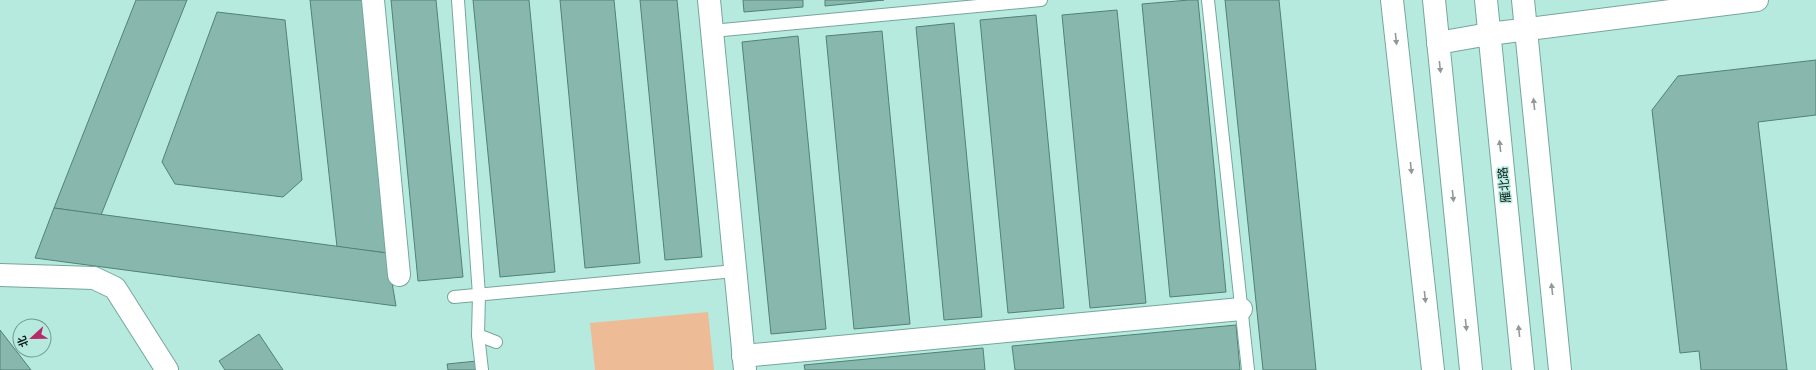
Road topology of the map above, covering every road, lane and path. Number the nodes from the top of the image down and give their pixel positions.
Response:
1 (374, 0) edge
2 (458, 0) edge
3 (709, 0) edge
4 (1041, 0) edge
5 (1208, 0) edge
6 (1392, 0) edge
7 (1434, 0) edge
8 (1486, 0) edge
9 (1523, 0) edge
10 (1757, 0) edge
11 (1526, 29) junction
12 (712, 31) junction
13 (1489, 34) junction
14 (1438, 43) junction
15 (735, 271) junction
16 (0, 275) edge
17 (399, 275) dead end
18 (479, 295) junction
19 (454, 297) dead end
20 (1241, 310) junction
21 (478, 335) junction
22 (496, 342) dead end
23 (744, 363) edge
24 (167, 370) edge
25 (482, 370) edge
26 (1248, 370) edge
27 (1433, 370) edge
28 (1471, 370) edge
29 (1523, 370) edge
30 (1560, 370) edge

1 - 17 street
2 - 18 lane
3 - 12 street
4 - 12 lane
5 - 20 lane
6 -> 27 street
7 - 14 street
8 - 13 street, 雁北路
9 - 11 street
10 - 11 street
11 - 13 street
30 -> 11 street
12 - 15 street
13 - 14 street
29 -> 13 street, 雁北路
14 -> 28 street
15 - 18 lane
15 - 23 street
16 - 24 street
18 - 19 lane
18 - 21 lane
20 - 23 street
20 - 26 lane
21 - 22 lane
21 - 25 lane

